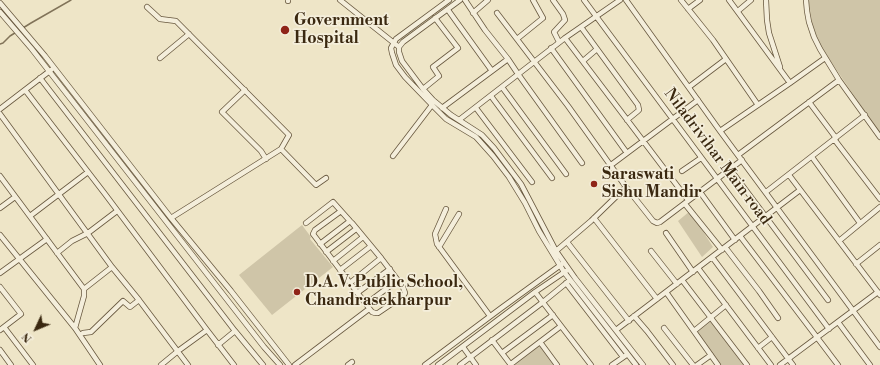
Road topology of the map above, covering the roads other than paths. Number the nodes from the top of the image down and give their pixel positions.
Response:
1 (340, 0) edge
2 (449, 0) edge
3 (460, 0) edge
4 (465, 0) edge
5 (488, 0) edge
6 (534, 0) edge
7 (553, 0) edge
8 (584, 0) edge
9 (620, 0) edge
10 (627, 0) edge
11 (681, 0) edge
12 (700, 0) edge
13 (729, 0) edge
14 (751, 0) edge
15 (766, 0) edge
16 (806, 0) edge
17 (442, 2) edge
18 (0, 3) edge
19 (147, 8) dead end
20 (688, 9) junction
21 (448, 10) junction
22 (738, 11) junction
23 (0, 13) edge
24 (473, 13) junction
25 (497, 13) dead end
26 (596, 16) junction
27 (435, 18) junction
28 (581, 27) junction
29 (189, 34) junction
30 (565, 38) junction
31 (516, 39) junction
32 (394, 42) junction
33 (559, 42) junction
34 (399, 46) junction
35 (551, 48) junction
36 (597, 49) junction
37 (160, 58) dead end
38 (825, 58) junction
39 (508, 59) junction
40 (726, 59) junction
41 (583, 61) junction
42 (534, 62) junction
43 (54, 68) junction
44 (492, 71) junction
45 (49, 72) junction
46 (782, 73) junction
47 (518, 74) junction
48 (40, 78) junction
49 (839, 80) junction
50 (790, 83) junction
51 (502, 87) junction
52 (689, 87) junction
53 (422, 89) junction
54 (25, 90) junction
55 (245, 90) junction
56 (491, 96) junction
57 (698, 100) junction
58 (810, 102) junction
59 (432, 105) junction
60 (758, 105) junction
61 (442, 108) junction
62 (476, 108) junction
63 (0, 109) edge
64 (0, 114) edge
65 (864, 115) junction
66 (673, 119) junction
67 (460, 120) junction
68 (627, 120) junction
69 (720, 131) junction
70 (880, 137) edge
71 (835, 138) junction
72 (643, 141) junction
73 (281, 149) junction
74 (627, 153) junction
75 (738, 155) junction
76 (393, 156) dead end
77 (812, 157) junction
78 (701, 158) junction
79 (266, 159) junction
80 (742, 160) junction
81 (582, 164) dead end
82 (611, 165) junction
83 (730, 169) junction
84 (682, 171) dead end
85 (88, 172) junction
86 (566, 174) dead end
87 (789, 175) junction
88 (0, 176) edge
89 (326, 178) dead end
90 (552, 178) dead end
91 (717, 179) junction
92 (532, 182) dead end
93 (626, 187) junction
94 (800, 190) junction
95 (700, 192) junction
96 (766, 192) junction
97 (59, 194) junction
98 (15, 197) junction
99 (880, 199) edge
100 (686, 202) junction
101 (880, 207) edge
102 (0, 208) edge
103 (777, 208) junction
104 (446, 209) dead end
105 (341, 211) junction
106 (117, 212) junction
107 (459, 214) dead end
108 (30, 216) junction
109 (765, 217) junction
110 (171, 218) junction
111 (594, 218) junction
112 (350, 221) junction
113 (306, 223) dead end
114 (860, 223) junction
115 (752, 226) junction
116 (356, 229) junction
117 (88, 233) junction
118 (666, 233) dead end
119 (0, 235) edge
120 (740, 236) junction
121 (363, 237) junction
122 (46, 239) junction
123 (735, 240) junction
124 (839, 241) junction
125 (567, 242) junction
126 (320, 244) junction
127 (371, 246) junction
128 (439, 247) junction
129 (879, 247) edge
130 (724, 248) junction
131 (556, 250) junction
132 (651, 251) dead end
133 (326, 252) junction
134 (57, 253) junction
135 (712, 257) junction
136 (381, 258) junction
137 (18, 259) junction
138 (333, 261) junction
139 (563, 264) junction
140 (856, 264) junction
141 (112, 267) junction
142 (698, 268) junction
143 (390, 269) junction
144 (340, 270) junction
145 (567, 270) junction
146 (692, 272) junction
147 (0, 273) edge
148 (398, 280) junction
149 (682, 280) junction
150 (568, 282) junction
151 (350, 283) junction
152 (677, 284) junction
153 (0, 287) edge
154 (84, 289) junction
155 (535, 292) junction
156 (666, 292) junction
157 (357, 293) junction
158 (879, 294) edge
159 (657, 299) junction
160 (139, 300) junction
161 (828, 300) dead end
162 (544, 302) junction
163 (367, 306) junction
164 (726, 306) junction
165 (853, 311) junction
166 (553, 315) junction
167 (490, 316) junction
168 (634, 316) junction
169 (710, 318) junction
170 (778, 318) dead end
171 (629, 321) junction
172 (838, 322) junction
173 (561, 326) junction
174 (75, 328) junction
175 (664, 328) dead end
176 (2, 329) edge
177 (829, 329) junction
178 (206, 330) junction
179 (616, 330) junction
180 (235, 331) junction
181 (694, 331) junction
182 (80, 336) junction
183 (772, 337) junction
184 (818, 337) junction
185 (492, 340) junction
186 (540, 342) junction
187 (622, 343) junction
188 (218, 345) junction
189 (463, 347) junction
190 (880, 347) edge
191 (758, 348) junction
192 (0, 350) edge
193 (178, 351) junction
194 (502, 353) junction
195 (625, 355) junction
196 (711, 355) junction
197 (470, 357) junction
198 (788, 359) junction
199 (11, 365) edge
200 (33, 365) edge
201 (100, 365) edge
202 (162, 365) edge
203 (188, 365) edge
204 (234, 365) edge
205 (263, 365) edge
206 (280, 365) edge
207 (289, 365) edge
208 (295, 365) edge
209 (425, 365) edge
210 (438, 365) edge
211 (460, 365) edge
212 (476, 365) edge
213 (511, 365) edge
214 (557, 365) edge
215 (591, 365) edge
216 (612, 365) edge
217 (636, 365) edge
218 (643, 365) edge
219 (673, 365) edge
220 (693, 365) edge
221 (696, 365) edge
222 (718, 365) edge
223 (747, 365) edge
224 (771, 365) edge
225 (780, 365) edge
226 (793, 365) edge
227 (838, 365) edge
228 (870, 365) edge

1 - 32 street
2 - 17 street
3 - 21 street
4 - 24 street
5 - 24 street
6 - 31 street
7 - 33 street
8 - 26 street, Niladrivihar Main road
9 - 26 street
10 - 52 street
11 - 20 street
12 - 20 street
13 - 22 street
14 - 22 street
15 - 46 street
16 - 38 street
17 - 32 street
18 - 43 street
19 - 29 street
20 - 40 street
21 - 27 street
21 - 44 street
22 - 46 street
23 - 45 street
24 - 39 street
25 - 31 street
26 - 28 street
26 - 66 street, Niladrivihar Main road
27 - 34 street
27 - 53 street
28 - 30 street
28 - 36 street
29 - 37 street
29 - 55 street
30 - 33 street
30 - 41 street
31 - 42 street
32 - 34 street
32 - 59 street
33 - 35 street
34 - 53 street
35 - 42 street
35 - 74 street
36 - 41 street
36 - 68 street
38 - 49 street
38 - 50 street
39 - 44 street
39 - 47 street
40 - 52 street
40 - 60 street
41 - 68 street
42 - 47 street
42 - 82 street
43 - 45 street
43 - 110 street
44 - 61 street
45 - 48 street
45 - 206 street
46 - 50 street
47 - 51 street
47 - 81 street
48 - 54 street
48 - 180 street
49 - 58 street
49 - 65 street
50 - 60 street
51 - 56 street
51 - 86 street
52 - 57 street
53 - 61 street
54 - 63 street
54 - 85 street
55 - 73 street
55 - 79 street
56 - 62 street
56 - 90 street
57 - 66 street
57 - 69 street
58 - 71 street
58 - 75 street
59 - 76 street
59 - 139 street
60 - 69 street
61 - 67 street
62 - 67 street
62 - 92 street
64 - 97 street
65 - 70 street
65 - 71 street
66 - 72 street
66 - 78 street, Niladrivihar Main road
67 - 131 street
68 - 72 street
69 - 75 street
71 - 77 street
71 - 99 street
72 - 74 street
72 - 100 street
73 - 79 street
73 - 89 street
74 - 82 street
75 - 80 street
77 - 87 street
77 - 114 street
78 - 84 street
78 - 91 street, Niladrivihar Main road
79 - 110 street
80 - 83 street
80 - 96 street
82 - 93 street
83 - 91 street
83 - 109 street
85 - 97 street
85 - 106 street
87 - 94 street
87 - 96 street
88 - 98 street
91 - 95 street
91 - 115 street, Niladrivihar Main road
93 - 100 street
93 - 111 street
94 - 103 street
94 - 124 street
95 - 100 street
95 - 123 street
96 - 103 street
97 - 108 street
97 - 117 street
98 - 102 street
98 - 108 street
100 - 130 street
101 - 114 street
103 - 109 street
103 - 165 street
104 - 128 street
105 - 112 street
105 - 113 street
105 - 126 street
106 - 117 street
106 - 178 street
107 - 128 street
108 - 122 street
109 - 115 street
109 - 161 street
110 - 207 street
111 - 125 street
111 - 159 street
112 - 116 street
112 - 126 street
114 - 124 street
115 - 120 street
115 - 177 street, Niladrivihar Main road
116 - 121 street
116 - 133 street
117 - 134 street
117 - 141 street
118 - 146 street
119 - 137 street
120 - 123 street
120 - 184 street
121 - 127 street
121 - 138 street
122 - 134 street
122 - 137 street
123 - 130 street
124 - 140 street
125 - 131 street
125 - 171 street
126 - 133 street
127 - 136 street
127 - 144 street
128 - 167 street
129 - 140 street
130 - 135 street
130 - 170 street
131 - 139 street
132 - 152 street
133 - 138 street
134 - 154 street
135 - 142 street
135 - 183 street
136 - 143 street
136 - 151 street
137 - 147 street
137 - 174 street
138 - 144 street
139 - 145 street
139 - 167 street
140 - 158 street
141 - 154 street
141 - 160 street
142 - 146 street
142 - 164 street
143 - 148 street
143 - 157 street
144 - 151 street
145 - 150 street
145 - 155 street
145 - 179 street
146 - 149 street
148 - 163 street
148 - 163 street
149 - 152 street
149 - 169 street
150 - 162 street
150 - 187 street
150 - 195 street
151 - 157 street
152 - 156 street
153 - 176 street
154 - 174 street
155 - 162 street
155 - 189 street
156 - 159 street
156 - 181 street
157 - 163 street
158 - 165 street
159 - 168 street
160 - 182 street
160 - 193 street
162 - 166 street
162 - 185 street
163 - 208 street
164 - 169 street
164 - 191 street
165 - 172 street
165 - 190 street
166 - 173 street
166 - 194 street
167 - 209 street
168 - 171 street
168 - 219 street
169 - 181 street
169 - 223 street
171 - 179 street
172 - 177 street
172 - 228 street
173 - 186 street
173 - 215 street
174 - 182 street
175 - 220 street
176 - 200 street
177 - 184 street
178 - 188 street
178 - 193 street
179 - 187 street
180 - 188 street
180 - 205 street
181 - 196 street
182 - 201 street
183 - 191 street
183 - 198 street
184 - 198 street
184 - 227 street
185 - 194 street
185 - 197 street
186 - 213 street
186 - 214 street
187 - 195 street
187 - 218 street
188 - 204 street
189 - 197 street
189 - 210 street
191 - 224 street
192 - 199 street
193 - 202 street
193 - 203 street
194 - 213 street
195 - 216 street
195 - 217 street
196 - 221 street
196 - 222 street
197 - 211 street
197 - 212 street
198 - 225 street
198 - 226 street

